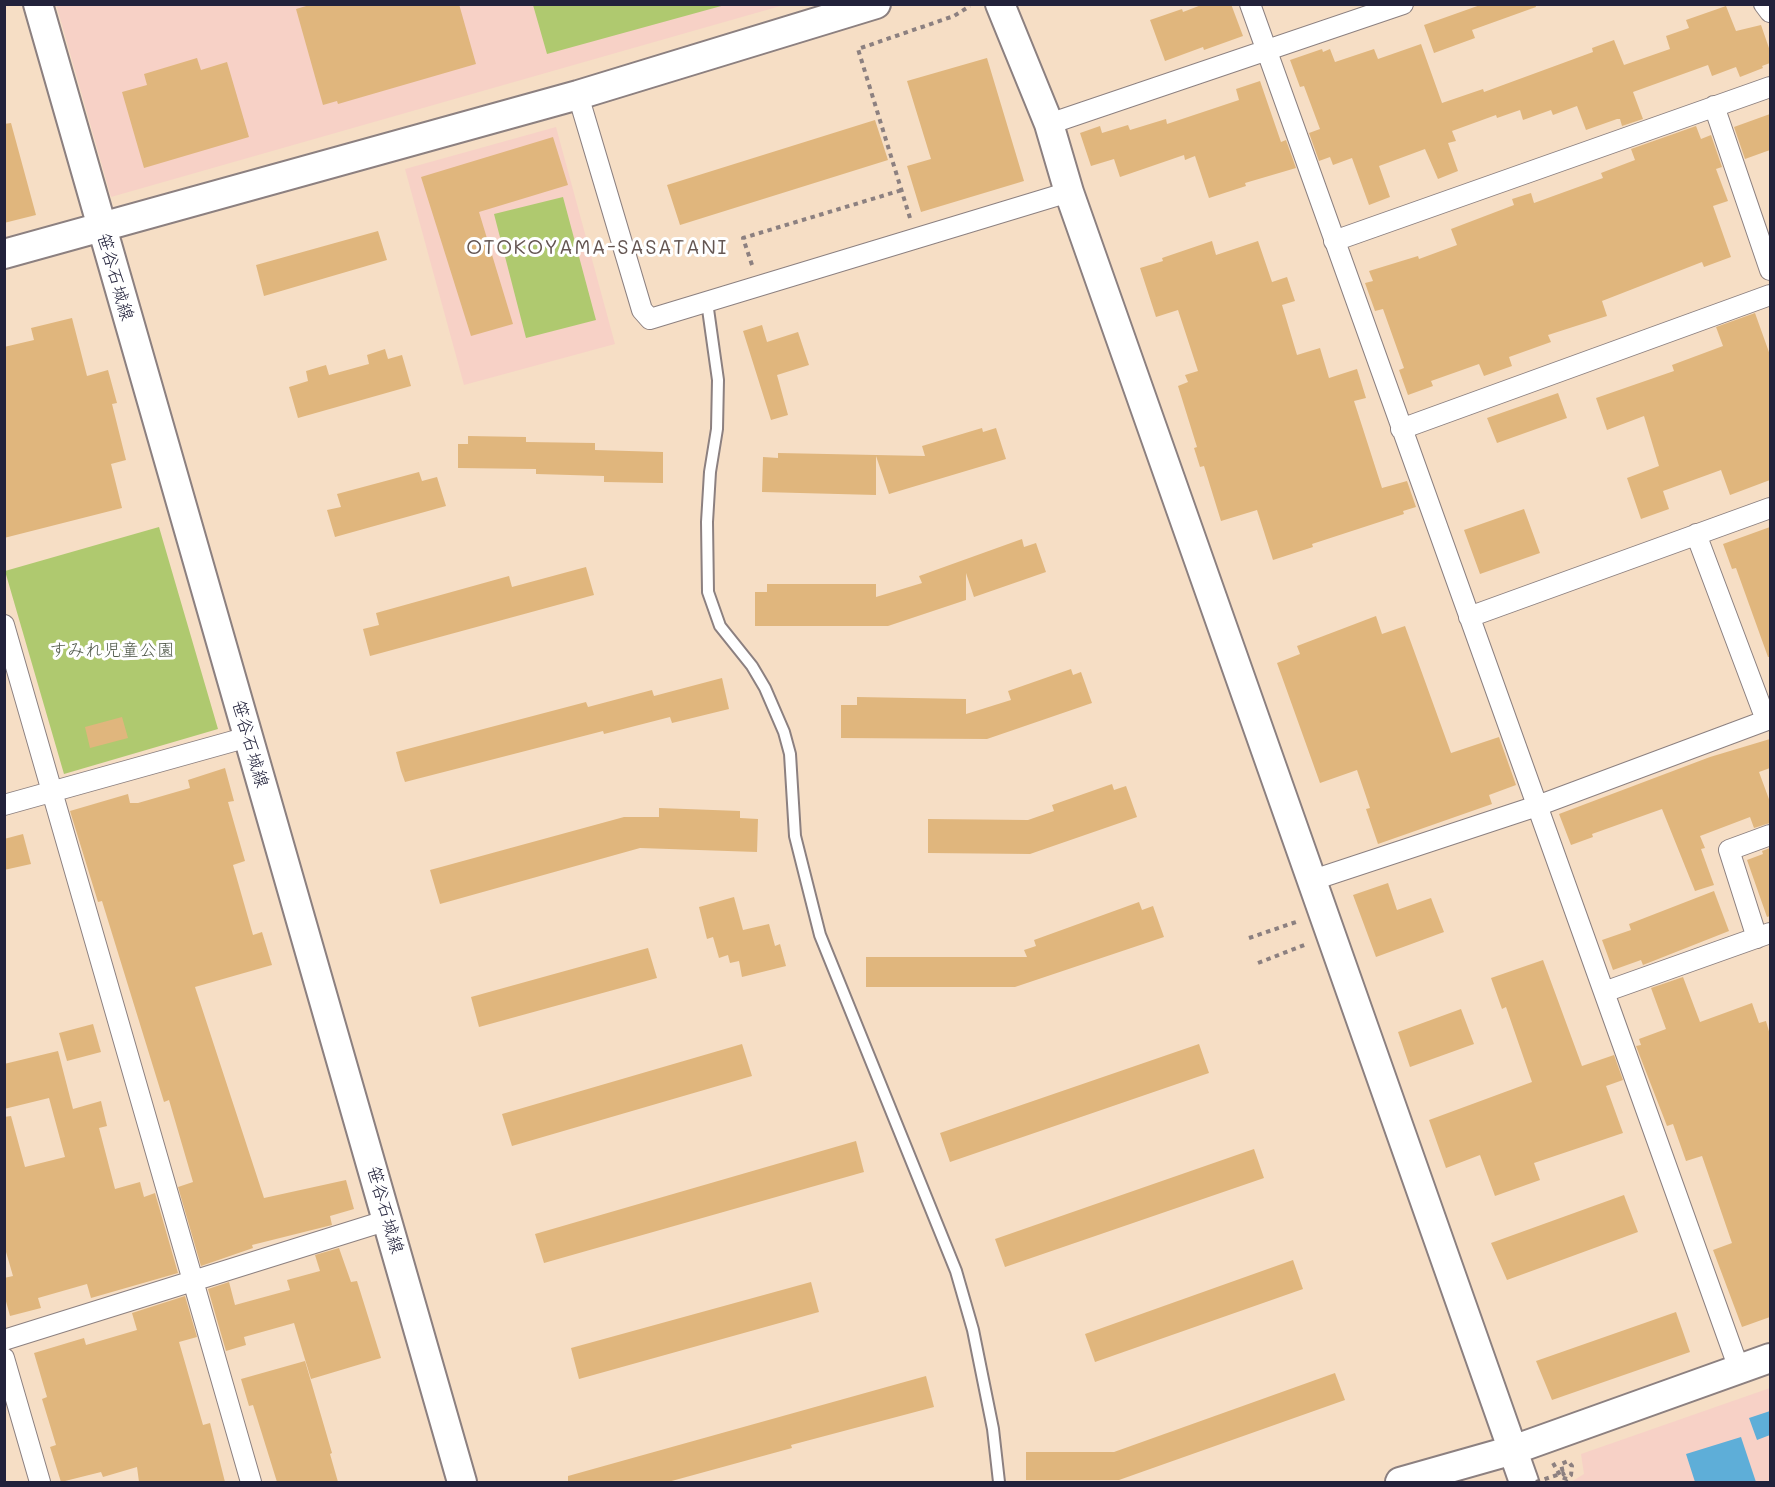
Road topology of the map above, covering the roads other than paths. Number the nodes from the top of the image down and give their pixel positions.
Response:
1 (38, 4) edge
2 (876, 4) edge
3 (1000, 4) edge
4 (1250, 4) edge
5 (1403, 4) edge
6 (1764, 4) edge
7 (1770, 12) edge
8 (1266, 51) junction
9 (1770, 87) edge
10 (578, 95) junction
11 (1714, 106) junction
12 (1049, 124) junction
13 (1069, 192) junction
14 (101, 226) junction
15 (1334, 241) junction
16 (4, 254) edge
17 (1770, 270) edge
18 (1770, 295) edge
19 (707, 302) junction
20 (1401, 429) junction
21 (1770, 508) edge
22 (1696, 534) junction
23 (1469, 616) junction
24 (4, 624) edge
25 (1768, 719) edge
26 (248, 737) junction
27 (53, 792) junction
28 (4, 805) edge
29 (1537, 806) junction
30 (1770, 835) edge
31 (1313, 880) junction
32 (1764, 936) edge
33 (1604, 992) junction
34 (388, 1220) junction
35 (193, 1282) junction
36 (4, 1340) edge
37 (4, 1358) edge
38 (1770, 1358) edge
39 (1738, 1369) junction
40 (1513, 1449) junction
41 (40, 1482) edge
42 (251, 1482) edge
43 (462, 1482) edge
44 (999, 1482) edge
45 (1400, 1482) edge
46 (1524, 1482) edge

1 - 14 street, 笹谷石城線
2 - 10 street
3 - 12 street
4 - 8 street
5 - 8 street
6 - 7 street
8 - 12 street
8 - 15 street
9 - 11 street
10 - 14 street
10 - 19 street
11 - 15 street
11 - 17 street
12 - 13 street
13 - 19 street
13 - 31 street
14 - 16 street
14 - 26 street, 笹谷石城線
15 - 20 street
18 - 20 street
19 - 44 lane
20 - 23 street
21 - 22 street
22 - 23 street
22 - 25 street
23 - 29 street
24 - 27 street
25 - 29 street
26 - 27 street
26 - 34 street, 笹谷石城線
27 - 28 street
27 - 35 street
29 - 31 street
29 - 33 street
30 - 32 street
31 - 40 street
32 - 33 street
33 - 39 street
34 - 35 street
34 - 43 street, 笹谷石城線
35 - 36 street
35 - 42 street
37 - 41 street
38 - 39 street
39 - 40 street
40 - 45 street
40 - 46 street

